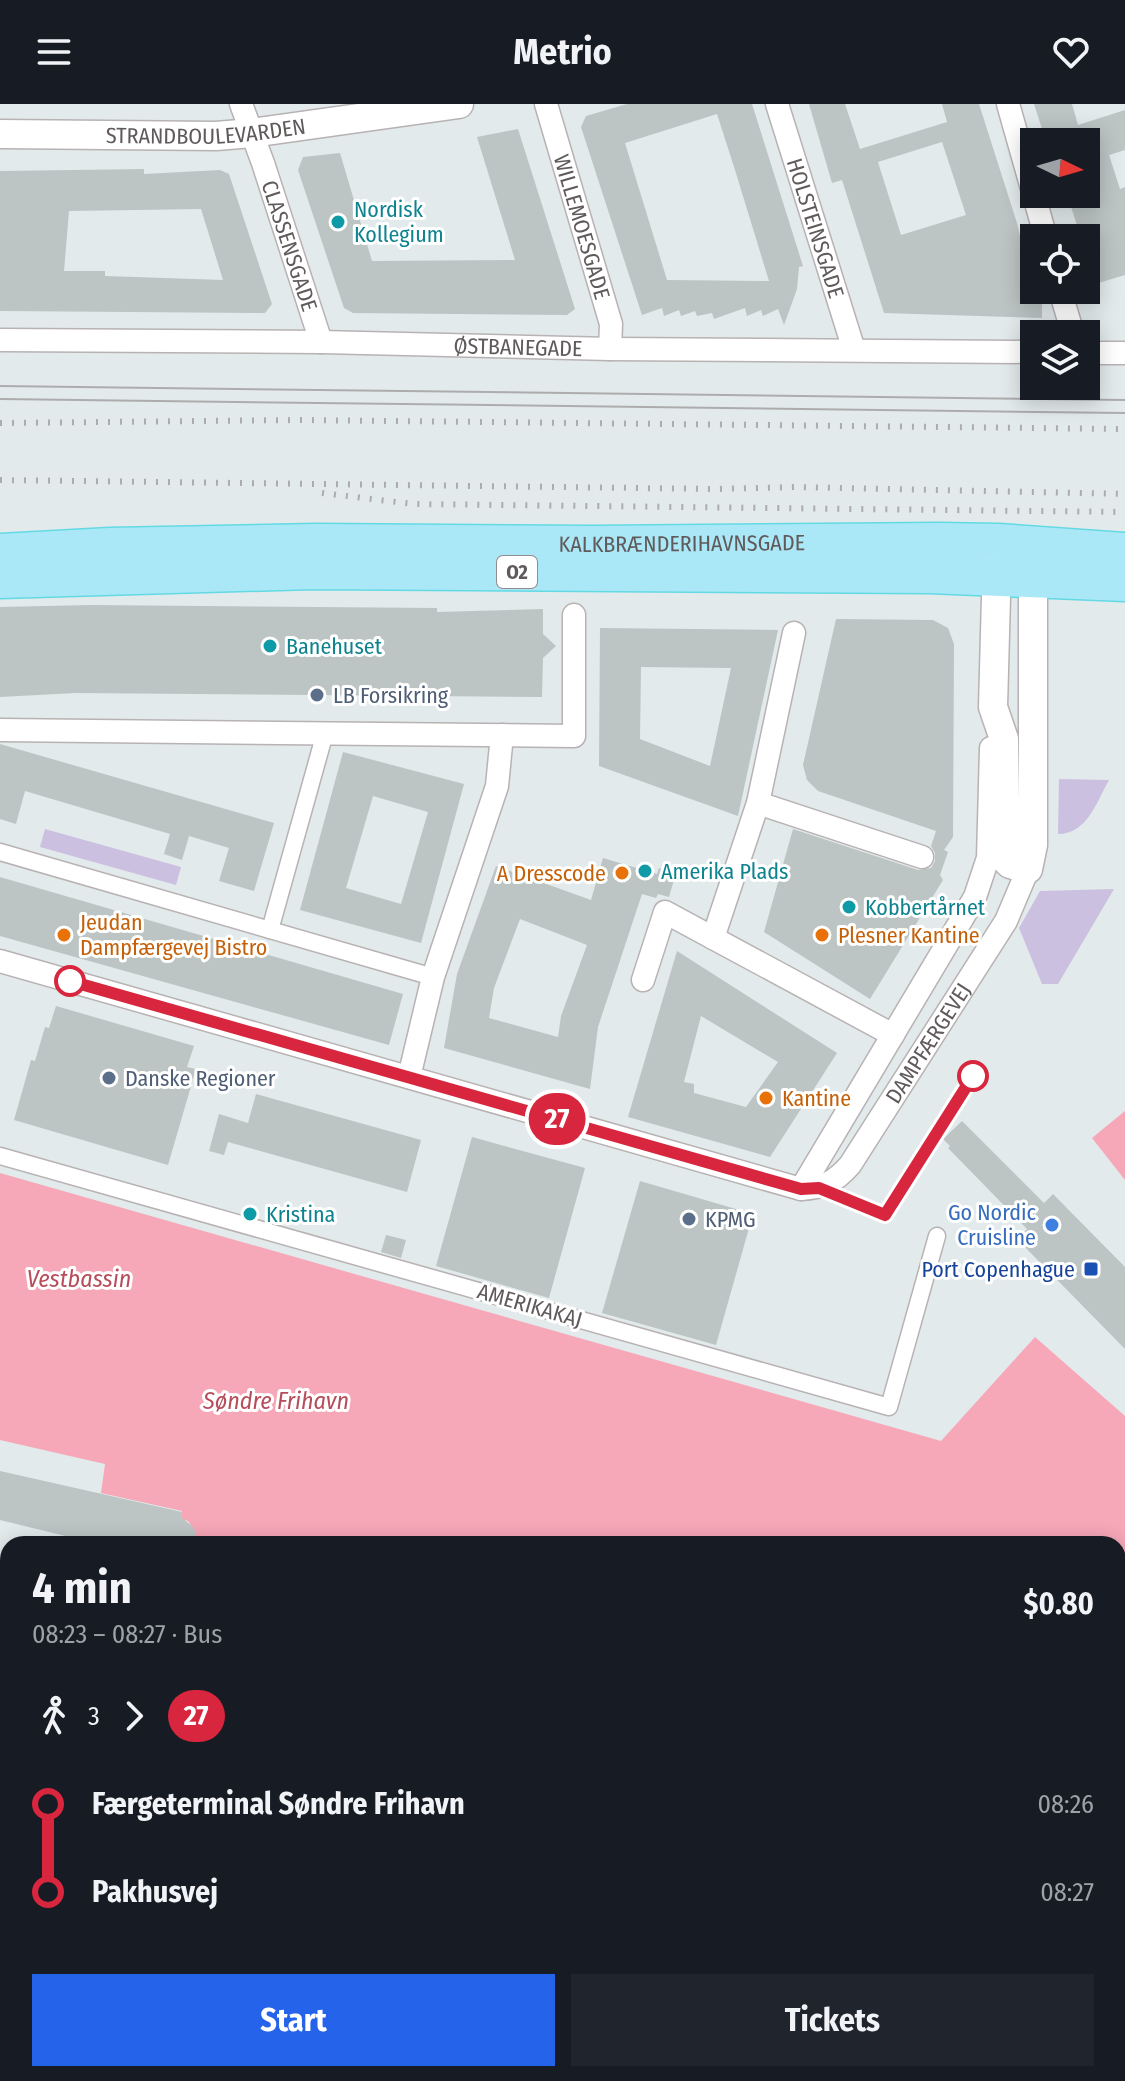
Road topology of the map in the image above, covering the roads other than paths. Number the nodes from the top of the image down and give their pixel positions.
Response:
1 (241, 104) edge
2 (459, 104) edge
3 (546, 104) edge
4 (777, 104) edge
5 (1008, 104) edge
6 (252, 133) junction
7 (0, 134) edge
8 (1042, 224) edge
9 (0, 340) edge
10 (321, 342) junction
11 (610, 349) junction
12 (854, 350) junction
13 (1020, 352) edge
14 (1100, 353) edge
15 (1125, 353) edge
16 (998, 542) junction
17 (1033, 544) junction
18 (1125, 551) edge
19 (0, 552) edge
20 (997, 578) junction
21 (0, 580) edge
22 (1034, 580) junction
23 (1125, 583) edge
24 (574, 615) dead end
25 (794, 633) dead end
26 (0, 730) edge
27 (325, 733) junction
28 (502, 735) junction
29 (758, 803) junction
30 (1014, 849) junction
31 (0, 852) edge
32 (922, 857) dead end
33 (270, 930) junction
34 (713, 938) junction
35 (0, 961) edge
36 (433, 977) junction
37 (643, 980) dead end
38 (893, 1035) junction
39 (409, 1077) junction
40 (0, 1156) edge
41 (810, 1188) junction
42 (937, 1236) dead end

1 - 6 street, CLASSENSGADE
2 - 6 street, STRANDBOULEVARDEN
3 - 11 street, WILLEMOESGADE
4 - 12 street, HOLSTEINSGADE
5 - 8 street
6 - 7 street, STRANDBOULEVARDEN
6 - 10 street, CLASSENSGADE
9 - 10 street, ØSTBANEGADE
10 - 11 street, ØSTBANEGADE
11 - 12 street, ØSTBANEGADE
12 - 13 street, ØSTBANEGADE
14 - 15 street
16 - 17 main road, KALKBRÆNDERIHAVNSGADE / O2
16 - 19 main road, KALKBRÆNDERIHAVNSGADE / O2
16 - 20 street, DAMPFÆRGEVEJ
17 - 18 main road, KALKBRÆNDERIHAVNSGADE / O2
17 - 22 street, DAMPFÆRGEVEJ
20 - 21 main road, KALKBRÆNDERIHAVNSGADE / O2
20 - 22 main road, KALKBRÆNDERIHAVNSGADE / O2
20 - 30 street, DAMPFÆRGEVEJ
22 - 23 main road, KALKBRÆNDERIHAVNSGADE / O2
22 - 30 street, DAMPFÆRGEVEJ
24 - 28 street
25 - 29 street
26 - 27 street
27 - 28 street
27 - 33 street
28 - 36 street
29 - 32 street
29 - 34 street
30 - 38 street, DAMPFÆRGEVEJ
30 - 41 street, DAMPFÆRGEVEJ
31 - 33 street
33 - 36 street
34 - 37 street
34 - 38 street
35 - 39 street
36 - 39 street
38 - 41 street, DAMPFÆRGEVEJ
39 - 41 street
40 - 42 street, AMERIKAKAJ

